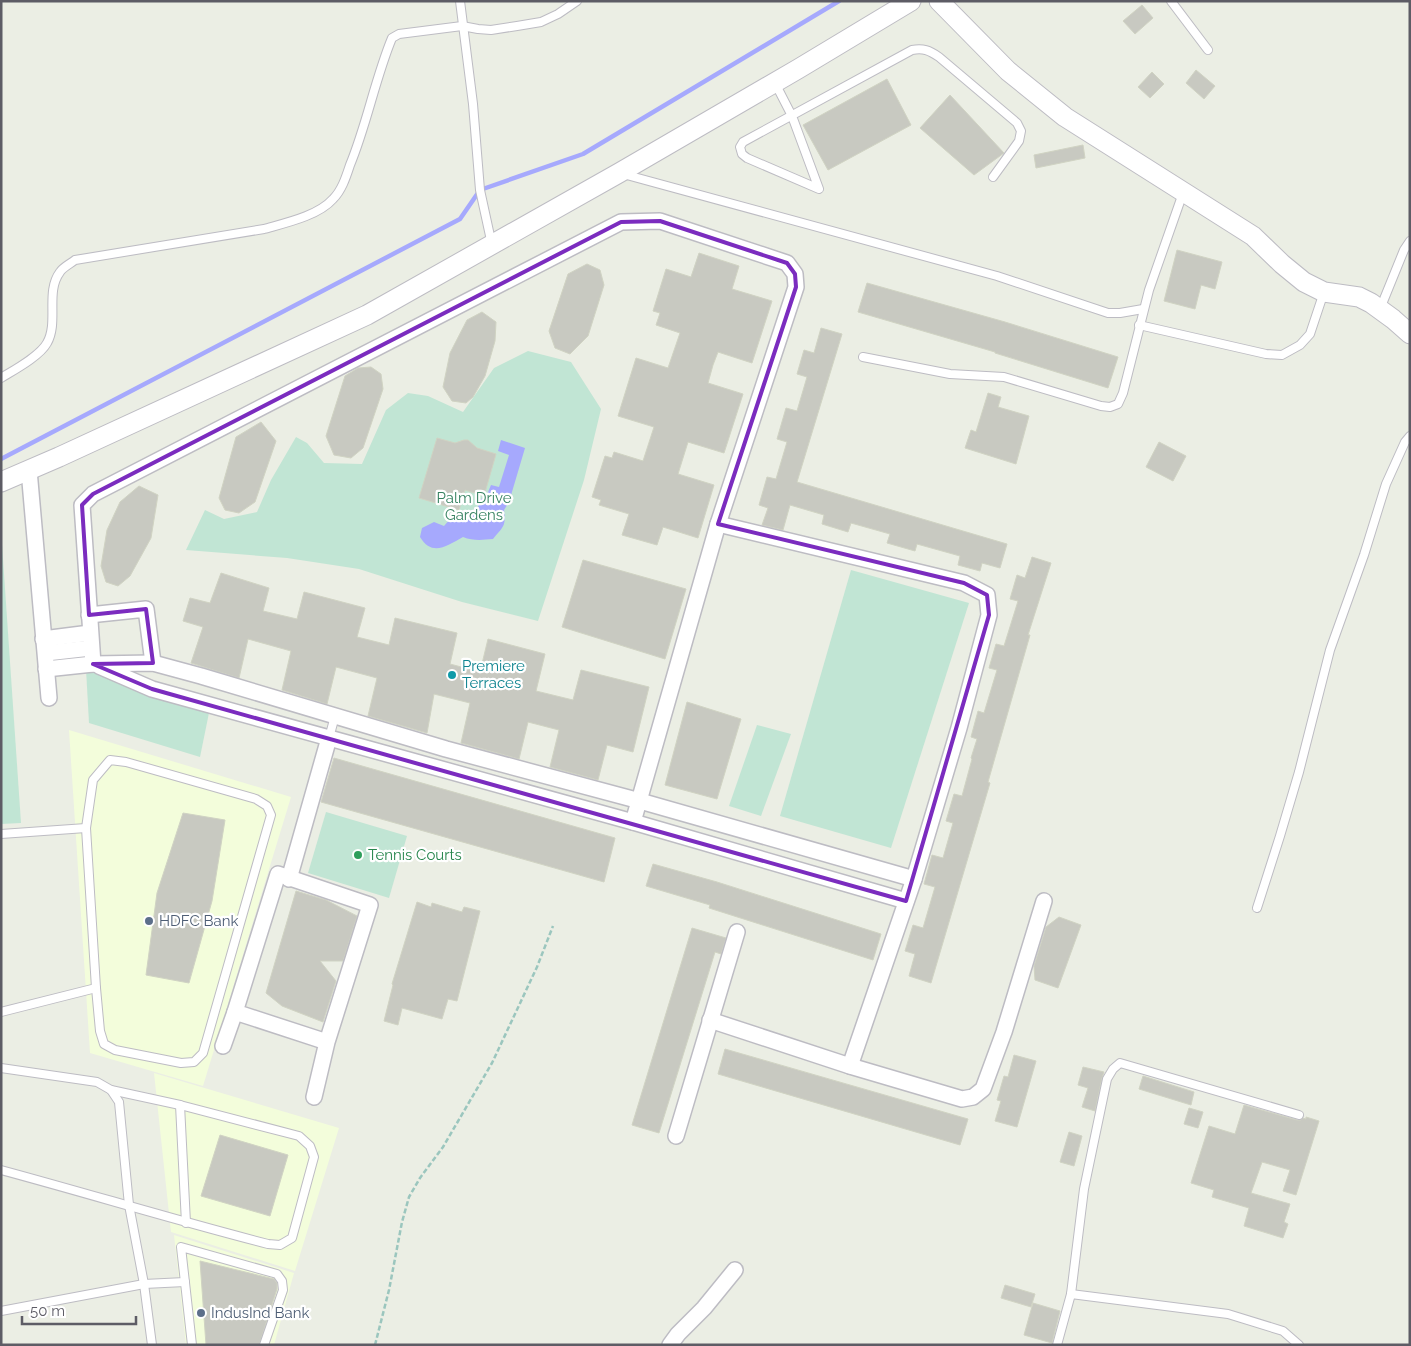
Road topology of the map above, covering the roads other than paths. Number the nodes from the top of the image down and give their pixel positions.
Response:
1 (460, 1) edge
2 (577, 1) edge
3 (911, 1) edge
4 (939, 1) edge
5 (1171, 1) edge
6 (462, 26) junction
7 (1208, 50) dead end
8 (775, 83) junction
9 (792, 116) junction
10 (619, 173) junction
11 (993, 177) dead end
12 (1184, 192) junction
13 (1410, 240) edge
14 (492, 245) junction
15 (1324, 292) junction
16 (1144, 309) junction
17 (1380, 310) junction
18 (1139, 325) junction
19 (1410, 334) edge
20 (863, 357) dead end
21 (1, 378) edge
22 (1410, 436) edge
23 (29, 470) junction
24 (1, 482) edge
25 (718, 524) junction
26 (89, 615) junction
27 (91, 641) junction
28 (44, 646) junction
29 (153, 663) junction
30 (93, 664) junction
31 (46, 669) junction
32 (49, 698) dead end
33 (335, 716) junction
34 (329, 738) junction
35 (640, 802) junction
36 (633, 822) junction
37 (86, 828) junction
38 (1, 834) edge
39 (914, 878) junction
40 (289, 879) junction
41 (906, 901) junction
42 (1044, 901) dead end
43 (1257, 908) dead end
44 (737, 932) dead end
45 (96, 988) junction
46 (1, 1012) edge
47 (236, 1012) junction
48 (710, 1020) junction
49 (327, 1042) junction
50 (223, 1046) dead end
51 (850, 1066) junction
52 (1, 1068) edge
53 (111, 1090) junction
54 (314, 1097) dead end
55 (180, 1105) junction
56 (1300, 1115) dead end
57 (676, 1136) dead end
58 (1, 1170) edge
59 (129, 1205) junction
60 (186, 1223) junction
61 (735, 1270) dead end
62 (185, 1282) junction
63 (144, 1284) junction
64 (1071, 1294) junction
65 (1, 1311) edge
66 (152, 1345) edge
67 (192, 1345) edge
68 (264, 1345) edge
69 (670, 1345) edge
70 (1057, 1345) edge
71 (1299, 1345) edge

1 - 6 lane
2 - 6 lane
3 - 8 street
4 - 12 street
5 - 7 lane
6 - 14 lane
6 - 21 lane
8 - 9 lane
8 - 10 street
9 - 9 lane
9 - 11 lane
10 - 14 street
10 - 16 lane
12 - 15 street
12 - 16 lane
13 - 17 lane
14 - 23 street
15 - 17 street
15 - 18 lane
16 - 18 lane
17 - 19 street
18 - 20 lane
22 - 43 lane
23 - 24 street
23 - 28 street
25 - 26 street
25 - 35 street
25 - 39 street
26 - 27 street
26 - 29 street
27 - 28 street
27 - 30 street
28 - 31 street
29 - 30 street
29 - 33 street
30 - 31 street
30 - 34 street
31 - 32 street
33 - 34 lane
33 - 35 street
34 - 36 street
34 - 40 street
35 - 36 street
35 - 39 street
36 - 41 street
37 - 38 lane
37 - 45 lane
37 - 45 lane
39 - 41 street
40 - 47 street
40 - 49 street
41 - 51 street
42 - 51 street
44 - 48 street
45 - 46 lane
47 - 49 street
47 - 50 street
48 - 51 street
48 - 57 street
49 - 54 street
52 - 53 lane
53 - 55 lane
53 - 59 lane
55 - 60 lane
55 - 60 lane
56 - 64 lane
58 - 59 lane
59 - 60 lane
59 - 63 lane
61 - 69 street
62 - 63 lane
62 - 67 lane
62 - 68 lane
63 - 65 lane
63 - 66 lane
64 - 70 lane
64 - 71 lane

